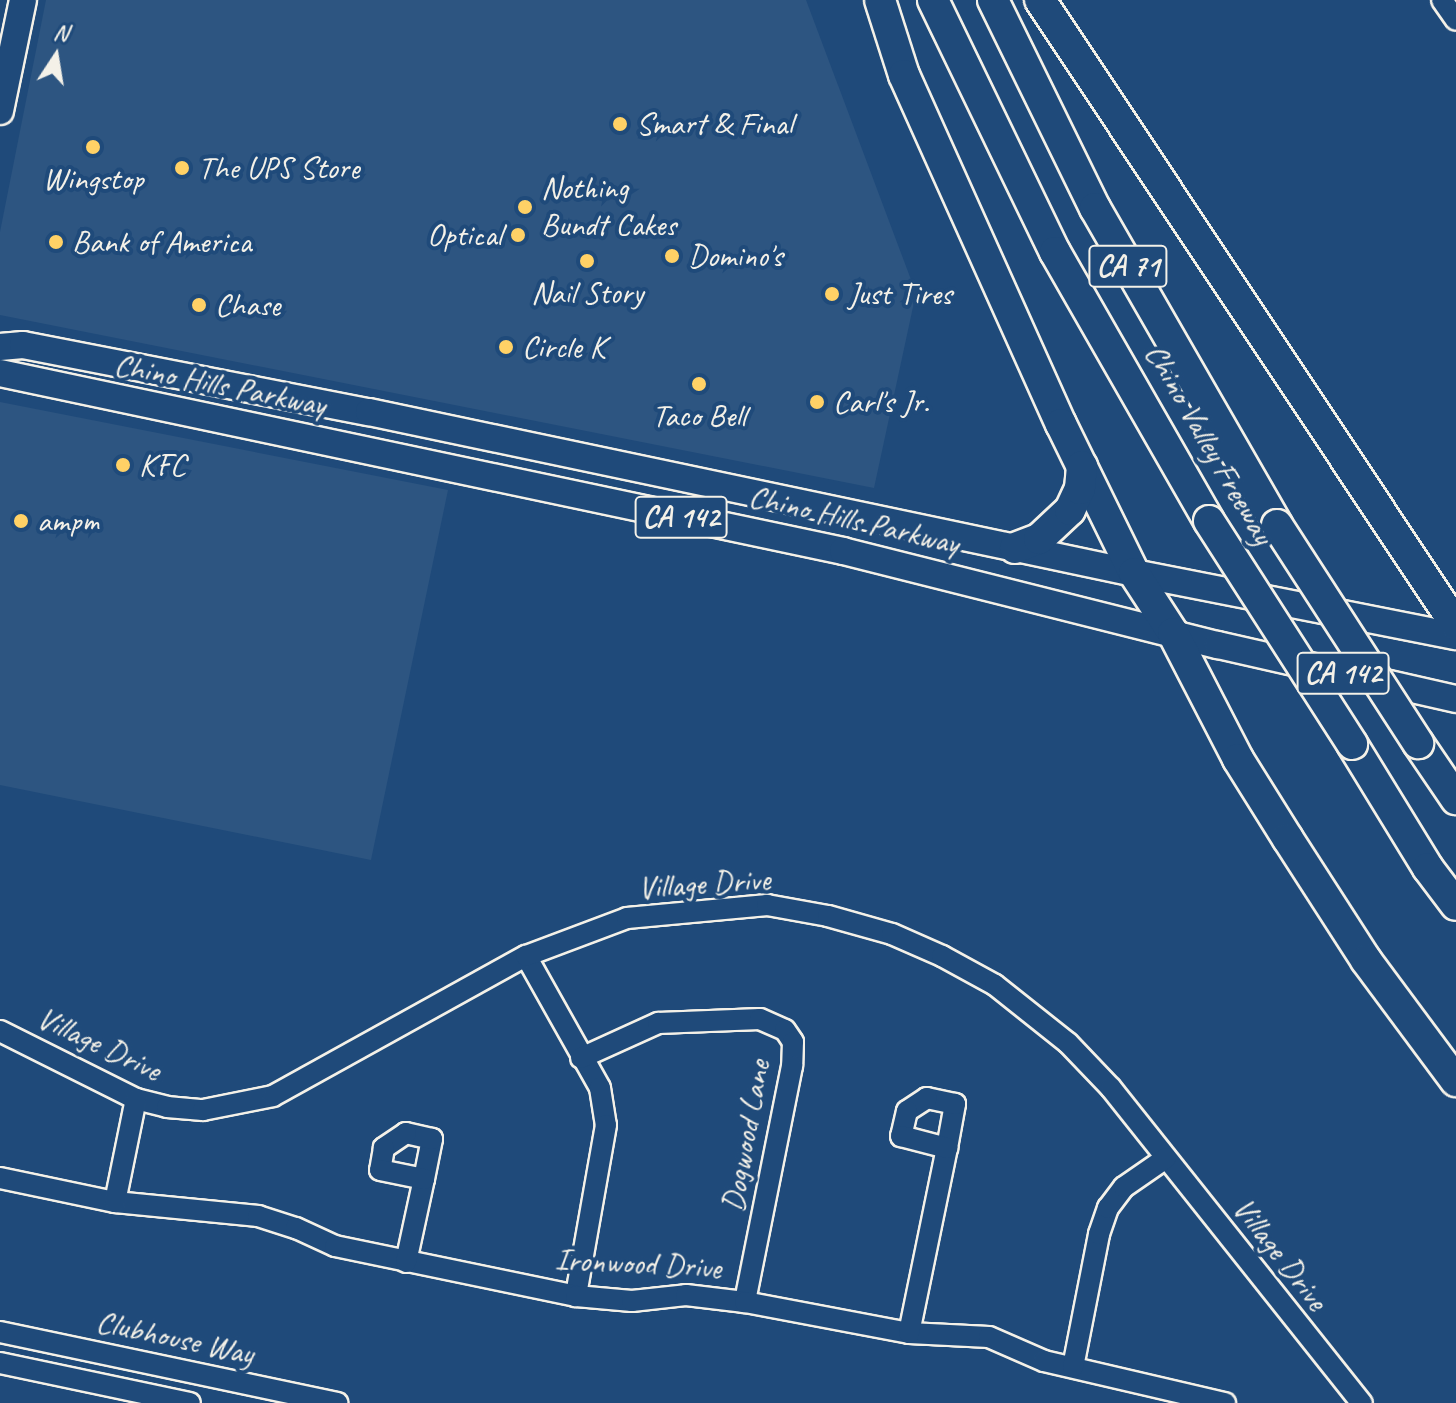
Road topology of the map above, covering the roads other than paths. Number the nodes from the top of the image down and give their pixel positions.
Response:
1 (23, 0) edge
2 (880, 0) edge
3 (933, 0) edge
4 (993, 0) edge
5 (1040, 0) edge
6 (1442, 0) edge
7 (1456, 20) edge
8 (0, 111) edge
9 (0, 347) edge
10 (0, 373) edge
11 (1082, 466) junction
12 (1015, 548) junction
13 (1134, 573) junction
14 (1456, 625) edge
15 (1173, 633) junction
16 (1456, 636) edge
17 (1456, 699) edge
18 (1456, 799) edge
19 (1456, 905) edge
20 (526, 956) junction
21 (0, 1031) edge
22 (581, 1058) junction
23 (1456, 1081) edge
24 (136, 1099) junction
25 (947, 1148) dead end
26 (1166, 1158) junction
27 (0, 1178) edge
28 (424, 1179) dead end
29 (115, 1202) junction
30 (406, 1262) junction
31 (576, 1296) junction
32 (745, 1302) junction
33 (0, 1332) edge
34 (909, 1333) junction
35 (0, 1363) edge
36 (1073, 1367) junction
37 (190, 1403) edge
38 (338, 1403) edge
39 (1225, 1403) edge
40 (1362, 1403) edge

1 - 8 main road
2 - 11 highway
3 - 19 highway, Chino Valley Freeway / CA 71, bridge
4 - 18 highway, Chino Valley Freeway / CA 71, bridge
5 - 14 highway
6 - 7 street
9 - 12 main road, Chino Hills Parkway / CA 142
10 - 15 main road, Chino Hills Parkway / CA 142
11 - 12 highway
11 - 13 highway
12 - 13 main road, Chino Hills Parkway / CA 142
13 - 15 highway
13 - 16 main road, Chino Hills Parkway / CA 142
15 - 17 main road, Chino Hills Parkway / CA 142
15 - 23 highway
20 - 22 street
20 - 24 street, Village Drive
20 - 26 street, Village Drive
21 - 24 street, Village Drive
22 - 31 street
22 - 32 street, Dogwood Lane
24 - 29 street
25 - 34 street
26 - 36 street
26 - 40 street, Village Drive
27 - 29 street, Ironwood Drive
28 - 30 street
29 - 30 street, Ironwood Drive
30 - 31 street, Ironwood Drive
31 - 32 street, Ironwood Drive
32 - 34 street, Ironwood Drive
33 - 38 street, Clubhouse Way
34 - 36 street, Ironwood Drive
35 - 37 street, Clubhouse Way
36 - 39 street, Ironwood Drive

